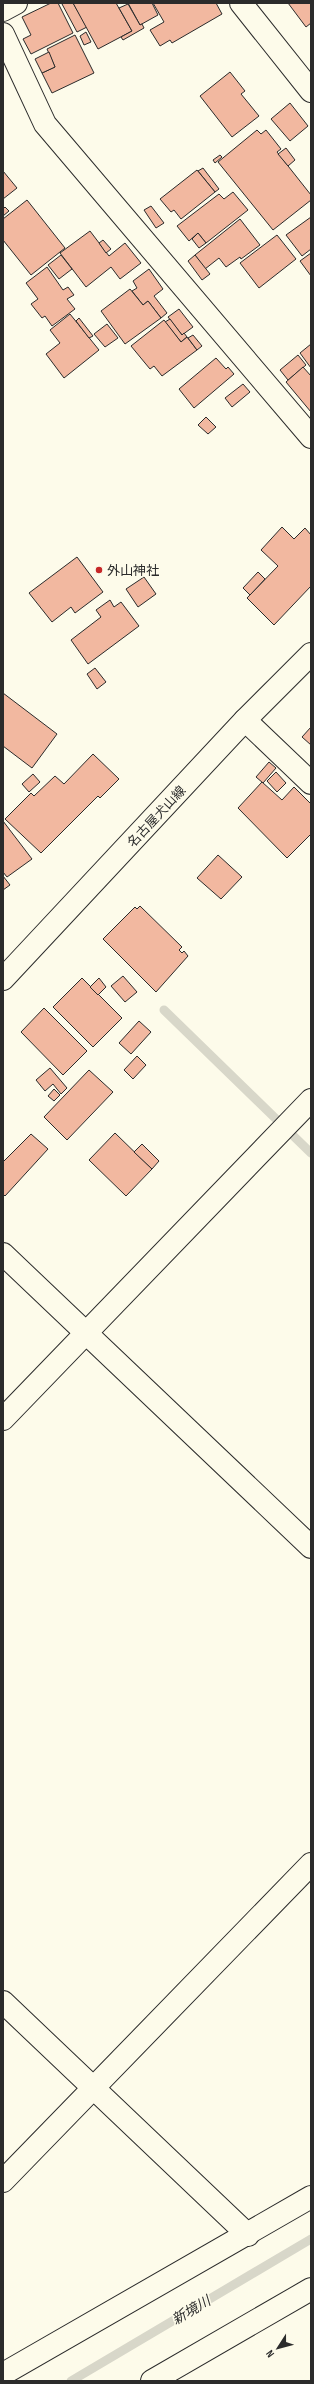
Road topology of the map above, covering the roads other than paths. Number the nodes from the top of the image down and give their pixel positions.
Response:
1 (16, 3) edge
2 (241, 3) edge
3 (3, 10) edge
4 (3, 34) edge
5 (311, 91) edge
6 (311, 437) edge
7 (311, 654) edge
8 (245, 720) junction
9 (311, 783) edge
10 (3, 980) edge
11 (311, 1100) edge
12 (3, 1254) edge
13 (87, 1332) junction
14 (3, 1419) edge
15 (311, 1548) edge
16 (311, 1864) edge
17 (3, 2002) edge
18 (93, 2088) junction
19 (3, 2181) edge
20 (311, 2197) edge
21 (248, 2235) junction
22 (311, 2289) edge
23 (3, 2374) edge
24 (152, 2381) edge

1 - 3 street
2 - 5 street
4 - 6 street
7 - 8 street, 名古屋犬山線
8 - 9 street
8 - 10 street, 名古屋犬山線
11 - 13 street
12 - 13 street
13 - 14 street
13 - 15 street
16 - 18 street
17 - 18 street
18 - 19 street
18 - 21 street
20 - 21 street
21 - 23 street
22 - 24 street

